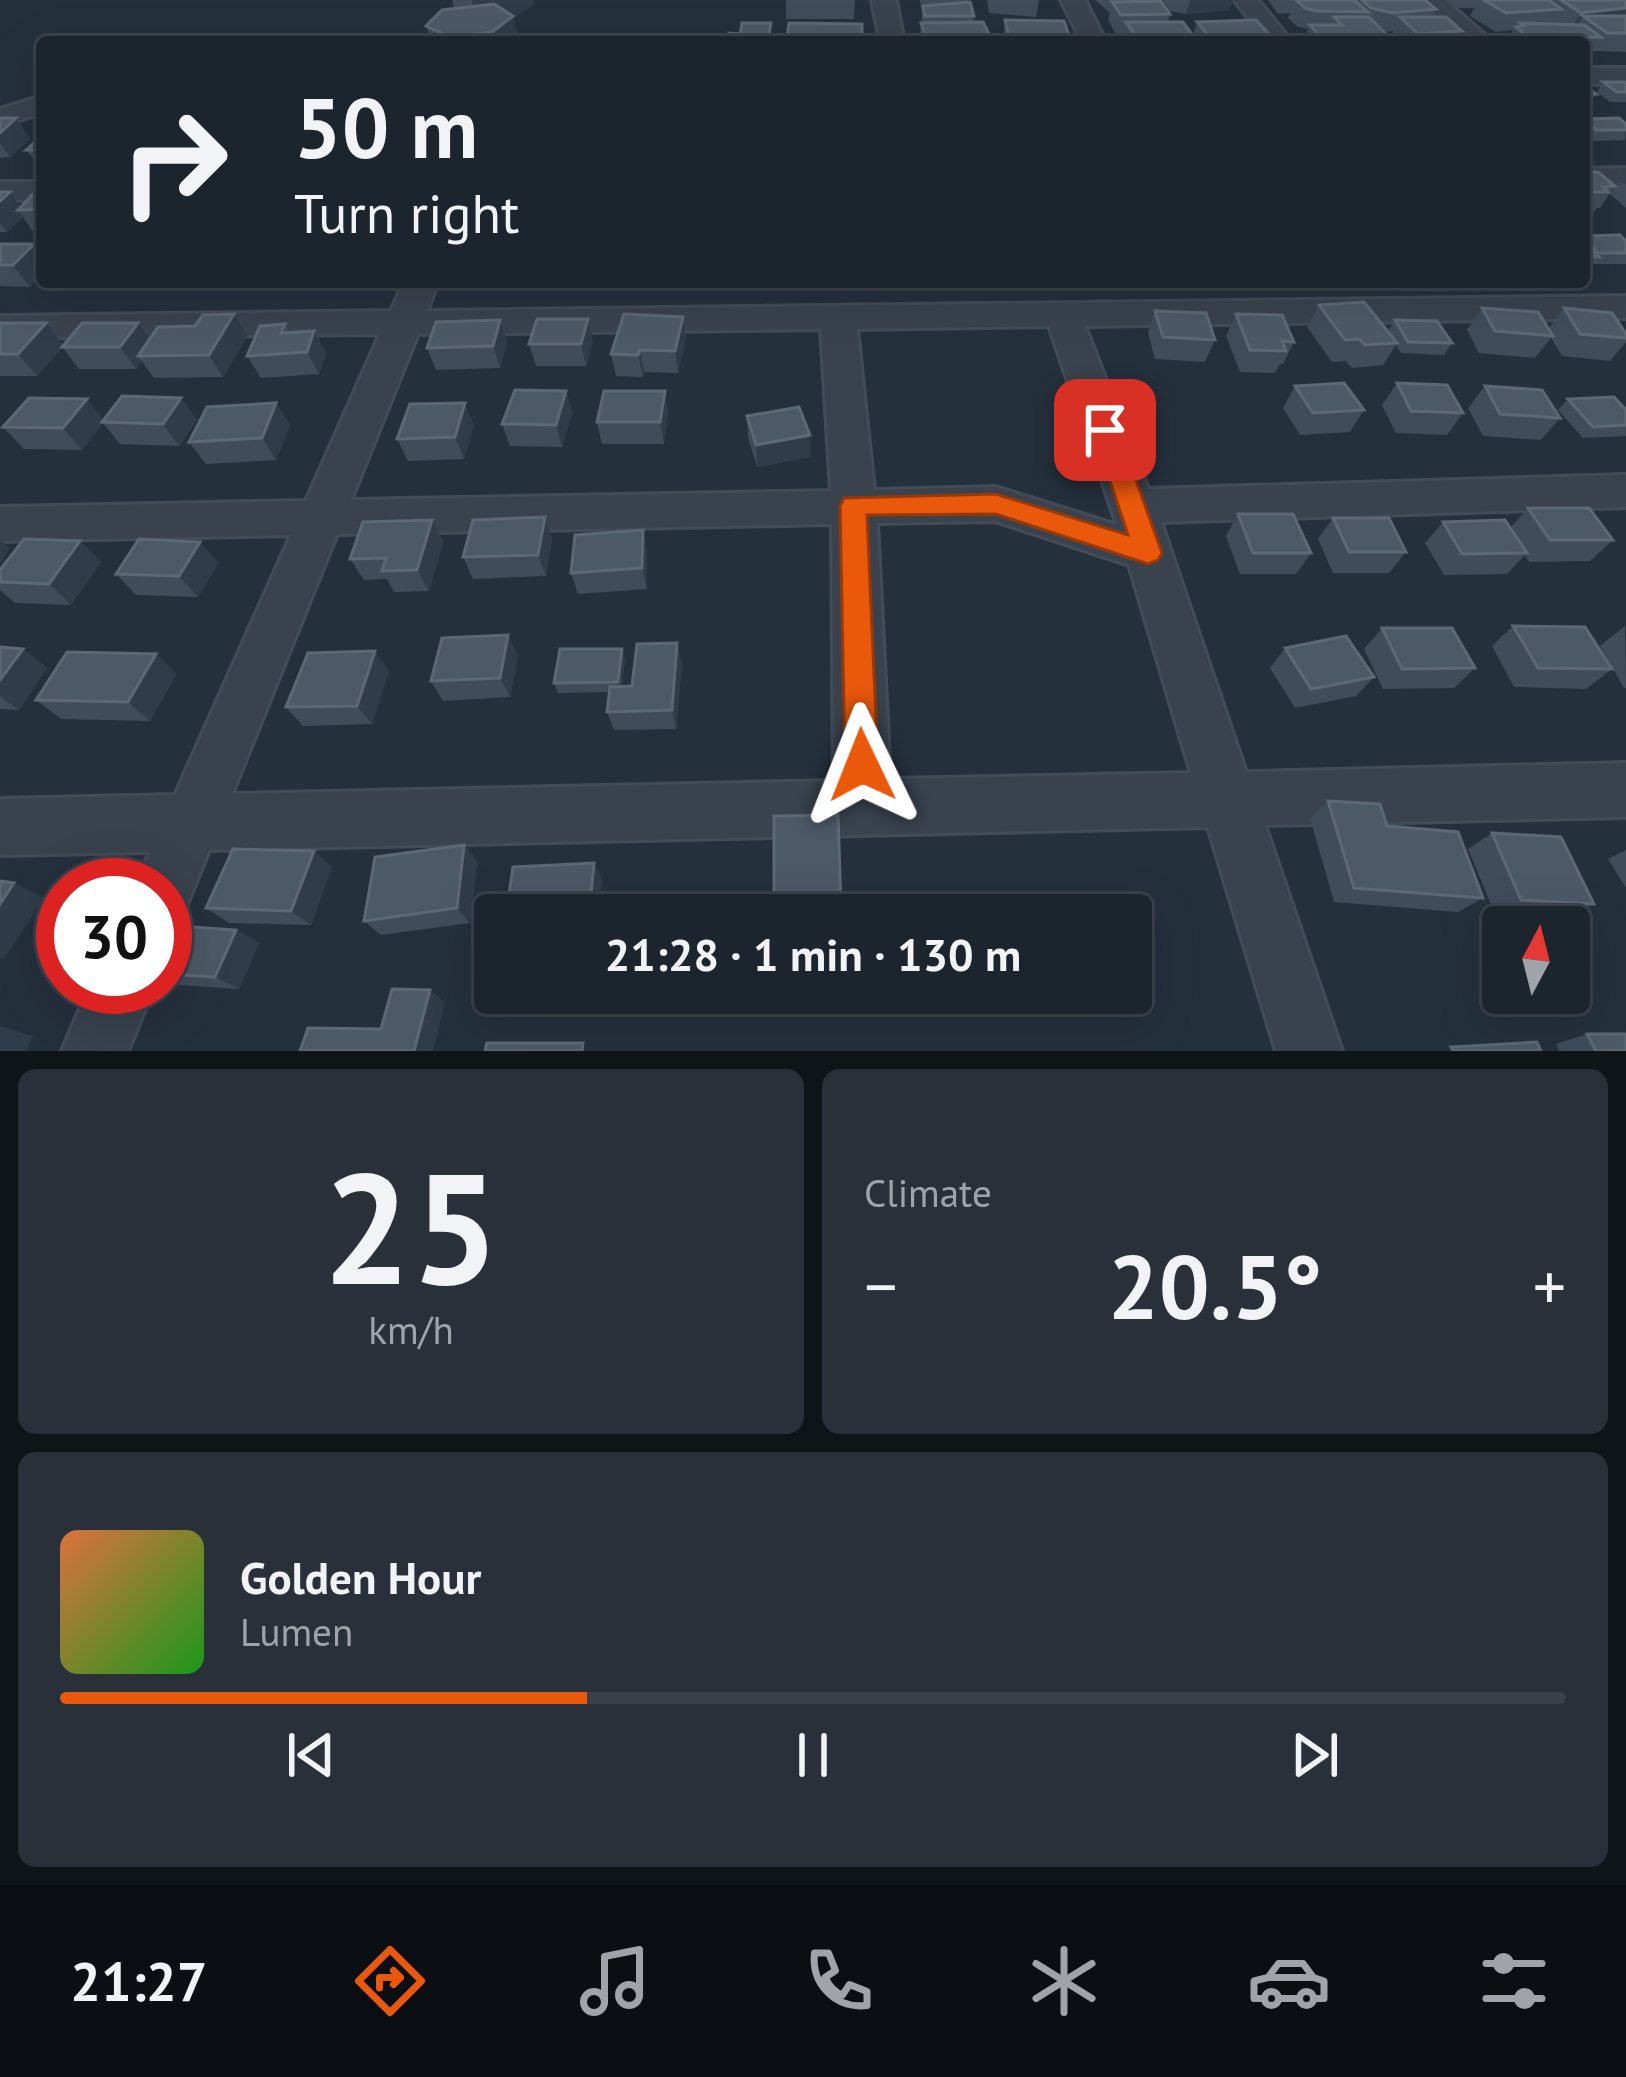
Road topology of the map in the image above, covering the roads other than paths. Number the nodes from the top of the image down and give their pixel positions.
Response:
1 (884, 0) edge
2 (1073, 0) edge
3 (1246, 0) edge
4 (1431, 0) edge
5 (891, 36) edge
6 (1091, 36) edge
7 (1275, 36) edge
8 (1474, 36) edge
9 (1590, 76) edge
10 (1626, 76) edge
11 (36, 91) edge
12 (0, 92) edge
13 (36, 106) edge
14 (0, 118) edge
15 (1626, 177) edge
16 (1590, 178) edge
17 (0, 191) edge
18 (36, 191) edge
19 (1260, 297) edge
20 (413, 302) edge
21 (1626, 307) edge
22 (1063, 315) junction
23 (838, 318) junction
24 (0, 327) edge
25 (1626, 490) edge
26 (854, 506) junction
27 (1133, 506) junction
28 (318, 520) junction
29 (0, 524) edge
30 (1148, 553) junction
31 (1626, 790) edge
32 (1228, 800) junction
33 (863, 808) junction
34 (193, 822) junction
35 (0, 827) edge
36 (177, 858) edge
37 (111, 1014) edge
38 (95, 1051) edge
39 (1309, 1051) edge

1 - 5 street
2 - 6 street
3 - 7 street
4 - 8 street
9 - 10 street
11 - 12 street
13 - 14 street
15 - 16 street
17 - 18 street
19 - 21 street
19 - 22 street
20 - 23 street
20 - 24 street
20 - 28 street
22 - 23 street
22 - 27 street
23 - 26 street
25 - 27 street
26 - 28 street
26 - 30 street
26 - 33 street
27 - 30 street
28 - 29 street
28 - 34 street
30 - 32 street
31 - 32 street
32 - 33 street
32 - 39 street
33 - 34 street
34 - 35 street
34 - 36 street
37 - 38 street

